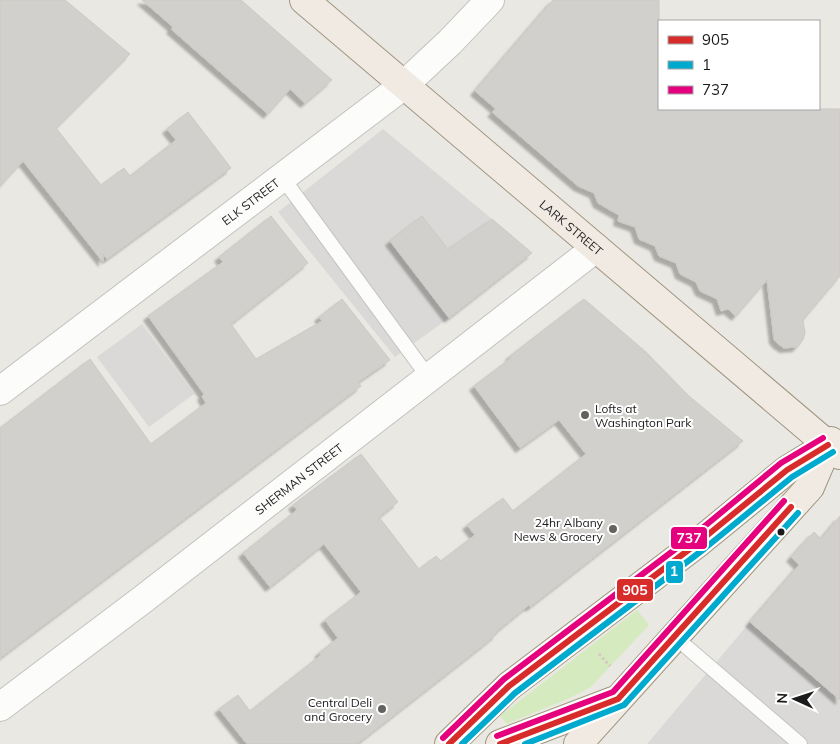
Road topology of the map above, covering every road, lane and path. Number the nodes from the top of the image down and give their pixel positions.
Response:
1 (304, 0) edge
2 (490, 0) edge
3 (404, 85) junction
4 (282, 177) junction
5 (596, 248) junction
6 (429, 378) junction
7 (0, 391) edge
8 (836, 443) edge
9 (675, 637) junction
10 (598, 652) dead end
11 (610, 666) dead end
12 (618, 699) junction
13 (0, 707) edge
14 (449, 744) edge
15 (500, 744) edge
16 (578, 744) edge
17 (800, 744) edge

1 - 3 main road, LARK STREET
2 - 3 street, ELK STREET
3 - 4 street, ELK STREET
3 - 5 main road, LARK STREET
4 - 6 lane
4 - 7 street, ELK STREET
5 - 6 street, SHERMAN STREET
5 - 8 main road, LARK STREET
6 - 13 street, SHERMAN STREET
8 - 9 main road
8 - 14 main road
9 - 12 main road
9 - 17 lane
10 - 11 path
12 - 15 main road
12 - 16 main road

